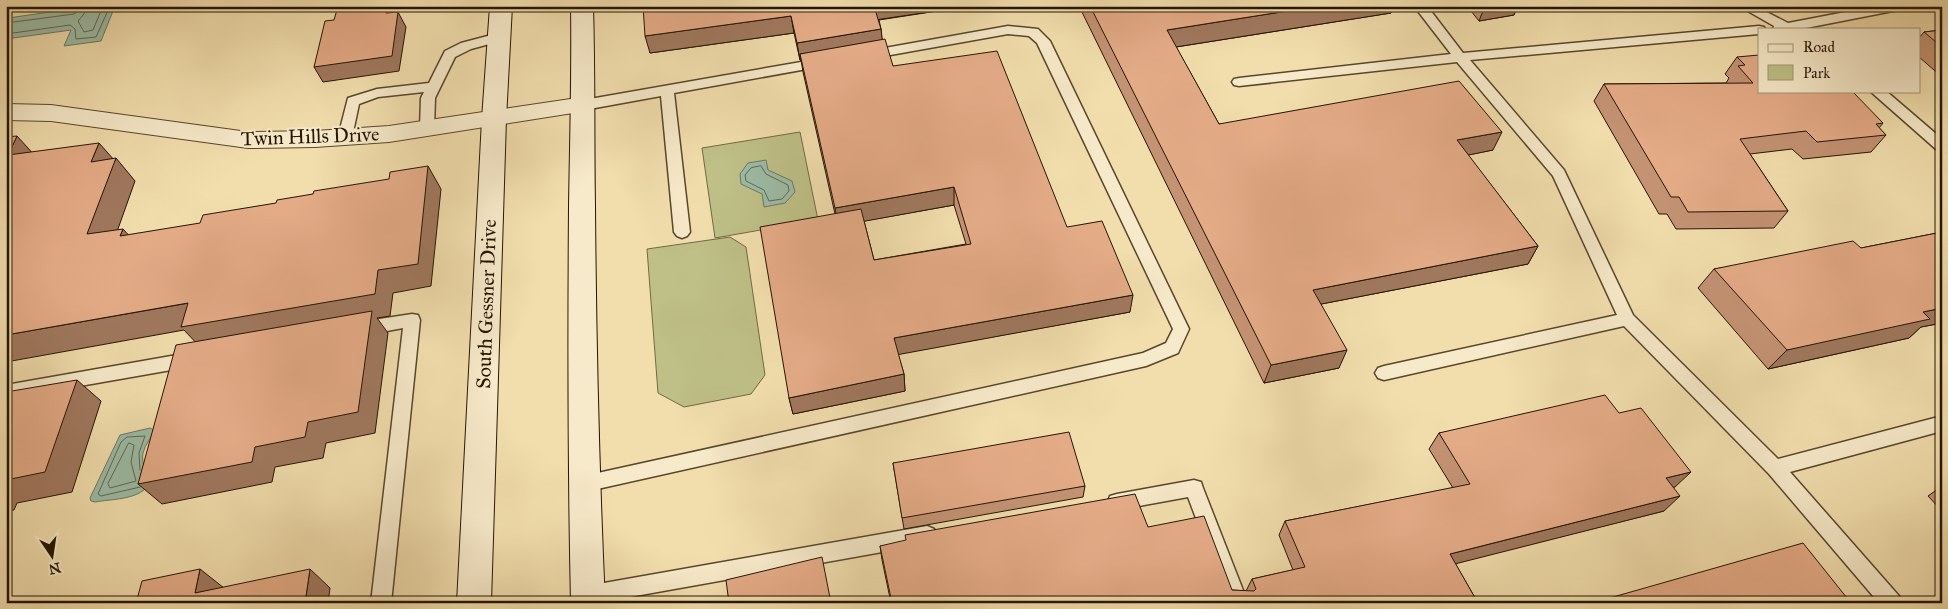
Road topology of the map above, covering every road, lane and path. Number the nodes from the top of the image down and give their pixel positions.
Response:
1 (501, 6) edge
2 (582, 6) edge
3 (1420, 6) edge
4 (1745, 6) edge
5 (1898, 6) edge
6 (1785, 28) edge
7 (1758, 30) edge
8 (499, 37) junction
9 (852, 58) edge
10 (1460, 58) junction
11 (832, 61) edge
12 (1239, 82) dead end
13 (433, 87) junction
14 (667, 90) junction
15 (1878, 92) edge
16 (584, 105) junction
17 (6, 112) edge
18 (494, 119) junction
19 (427, 128) junction
20 (344, 137) junction
21 (1942, 148) edge
22 (682, 232) dead end
23 (1627, 319) junction
24 (345, 332) edge
25 (209, 356) edge
26 (1384, 373) dead end
27 (6, 392) edge
28 (1942, 423) edge
29 (1775, 468) junction
30 (584, 484) junction
31 (1096, 506) edge
32 (949, 532) edge
33 (588, 599) edge
34 (381, 603) edge
35 (474, 603) edge
36 (1238, 603) edge
37 (1892, 603) edge

1 - 8 main road, South Gessner Drive
2 - 16 main road
3 - 10 lane
4 - 6 lane
5 - 6 lane
7 - 10 lane
8 - 13 lane
8 - 18 main road, South Gessner Drive
9 - 30 lane
10 - 12 lane
10 - 23 lane
11 - 14 lane
13 - 19 lane
13 - 20 lane
14 - 16 lane
14 - 22 lane
15 - 21 lane
16 - 18 main road, Twin Hills Drive
16 - 30 main road
17 - 20 main road, Twin Hills Drive
18 - 19 main road, Twin Hills Drive
18 - 35 main road, South Gessner Drive
19 - 20 main road, Twin Hills Drive
23 - 26 lane
23 - 29 lane
24 - 34 lane
25 - 27 lane
28 - 29 lane
29 - 37 lane
30 - 33 main road
31 - 36 lane
32 - 33 lane

